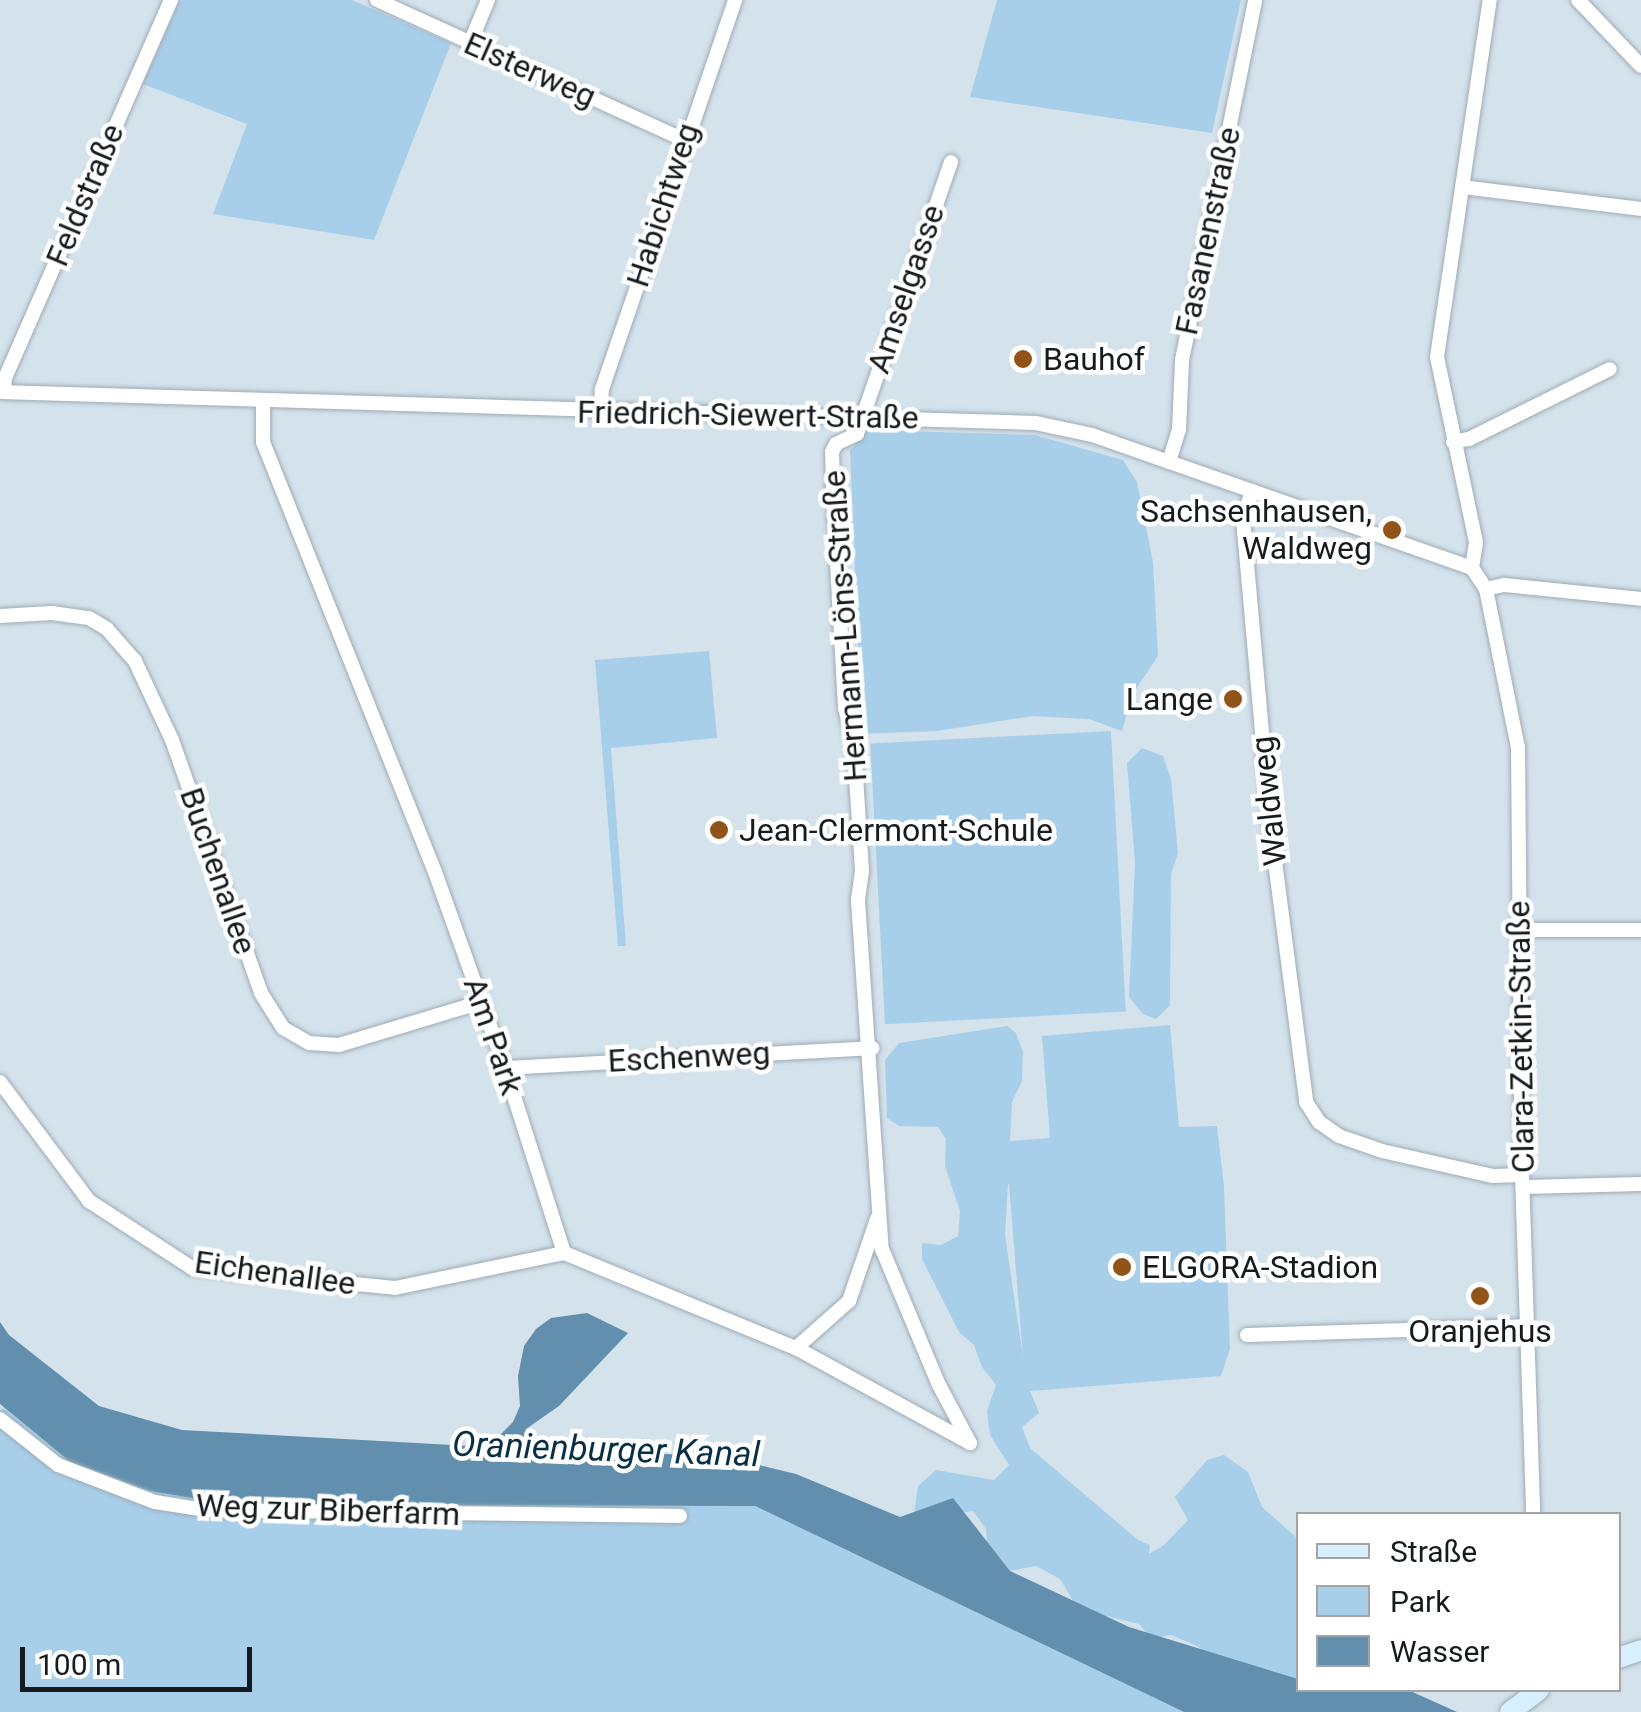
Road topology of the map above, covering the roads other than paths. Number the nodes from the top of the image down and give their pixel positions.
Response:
1 (171, 0) edge
2 (377, 0) edge
3 (488, 0) edge
4 (736, 0) edge
5 (1255, 0) edge
6 (1490, 0) edge
7 (1578, 0) edge
8 (470, 43) junction
9 (1641, 66) edge
10 (684, 140) junction
11 (951, 162) dead end
12 (1462, 188) junction
13 (1641, 209) edge
14 (1610, 369) dead end
15 (2, 392) edge
16 (263, 402) junction
17 (601, 412) junction
18 (864, 417) junction
19 (1454, 442) junction
20 (1169, 462) junction
21 (1252, 491) junction
22 (1472, 568) junction
23 (1486, 589) junction
24 (1641, 599) edge
25 (0, 616) edge
26 (1519, 930) junction
27 (1641, 930) edge
28 (481, 1002) junction
29 (872, 1048) junction
30 (506, 1068) junction
31 (0, 1082) edge
32 (1522, 1181) junction
33 (1641, 1184) edge
34 (880, 1209) junction
35 (564, 1253) junction
36 (1526, 1326) junction
37 (1247, 1336) dead end
38 (796, 1348) junction
39 (0, 1419) edge
40 (1533, 1512) edge
41 (680, 1516) dead end
42 (1536, 1692) edge
43 (1510, 1712) edge

1 - 15 street, Feldstraße
2 - 8 street, Elsterweg
3 - 8 street
4 - 10 street, Habichtweg
5 - 20 street, Fasanenstraße
6 - 12 street
7 - 9 street
8 - 10 street, Elsterweg
10 - 17 street, Habichtweg
11 - 18 street, Amselgasse
12 - 13 street
12 - 19 street
14 - 19 street
15 - 16 street, Friedrich-Siewert-Straße
16 - 17 street, Friedrich-Siewert-Straße
16 - 28 street, Am Park
17 - 18 street, Friedrich-Siewert-Straße
18 - 20 street, Friedrich-Siewert-Straße
18 - 29 street, Hermann-Löns-Straße
19 - 22 street
20 - 21 street, Friedrich-Siewert-Straße
21 - 22 street, Friedrich-Siewert-Straße
21 - 32 street, Waldweg
22 - 23 street, Clara-Zetkin-Straße
23 - 24 street
23 - 26 street, Clara-Zetkin-Straße
25 - 28 street, Buchenallee
26 - 27 street
26 - 32 street, Clara-Zetkin-Straße
28 - 30 street, Am Park
29 - 30 street, Eschenweg
29 - 34 street, Hermann-Löns-Straße
30 - 35 street, Am Park
31 - 35 street, Eichenallee
32 - 33 street
32 - 36 street, Clara-Zetkin-Straße
34 - 38 street, Hermann-Löns-Straße
34 - 38 street, Hermann-Löns-Straße
35 - 38 street
36 - 37 street
36 - 40 street, Clara-Zetkin-Straße
39 - 41 street, Weg zur Biberfarm
42 - 43 main road

